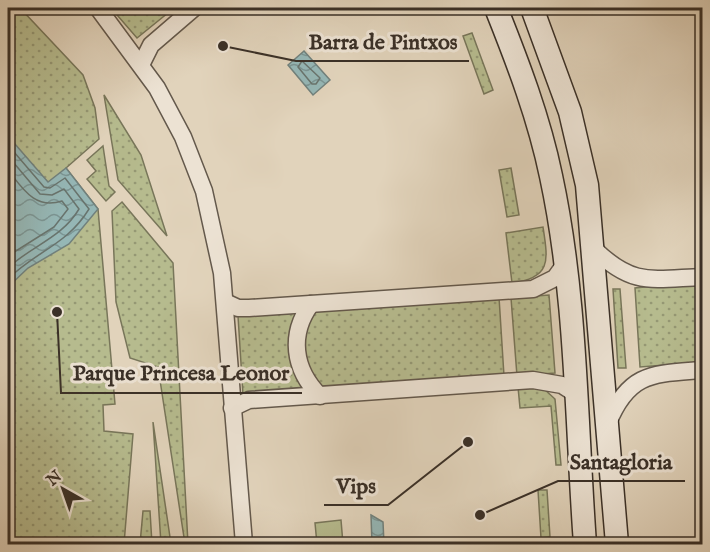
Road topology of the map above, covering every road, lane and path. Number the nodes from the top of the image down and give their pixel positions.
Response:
1 (98, 8) edge
2 (194, 8) edge
3 (496, 8) edge
4 (532, 8) edge
5 (142, 63) junction
6 (594, 249) junction
7 (565, 264) junction
8 (702, 277) edge
9 (225, 302) junction
10 (311, 304) junction
11 (702, 370) edge
12 (576, 394) junction
13 (320, 396) junction
14 (232, 408) junction
15 (608, 424) junction
16 (244, 544) edge
17 (585, 544) edge
18 (617, 544) edge

1 - 5 street
2 - 5 street
3 - 7 street
4 - 6 street
5 - 9 street
6 - 8 street
6 - 15 street
7 - 10 street
7 - 12 street
9 - 10 street
9 - 14 street
10 - 13 street
11 - 15 street
12 - 13 street
12 - 17 street
13 - 14 street
14 - 16 street
15 - 18 street

